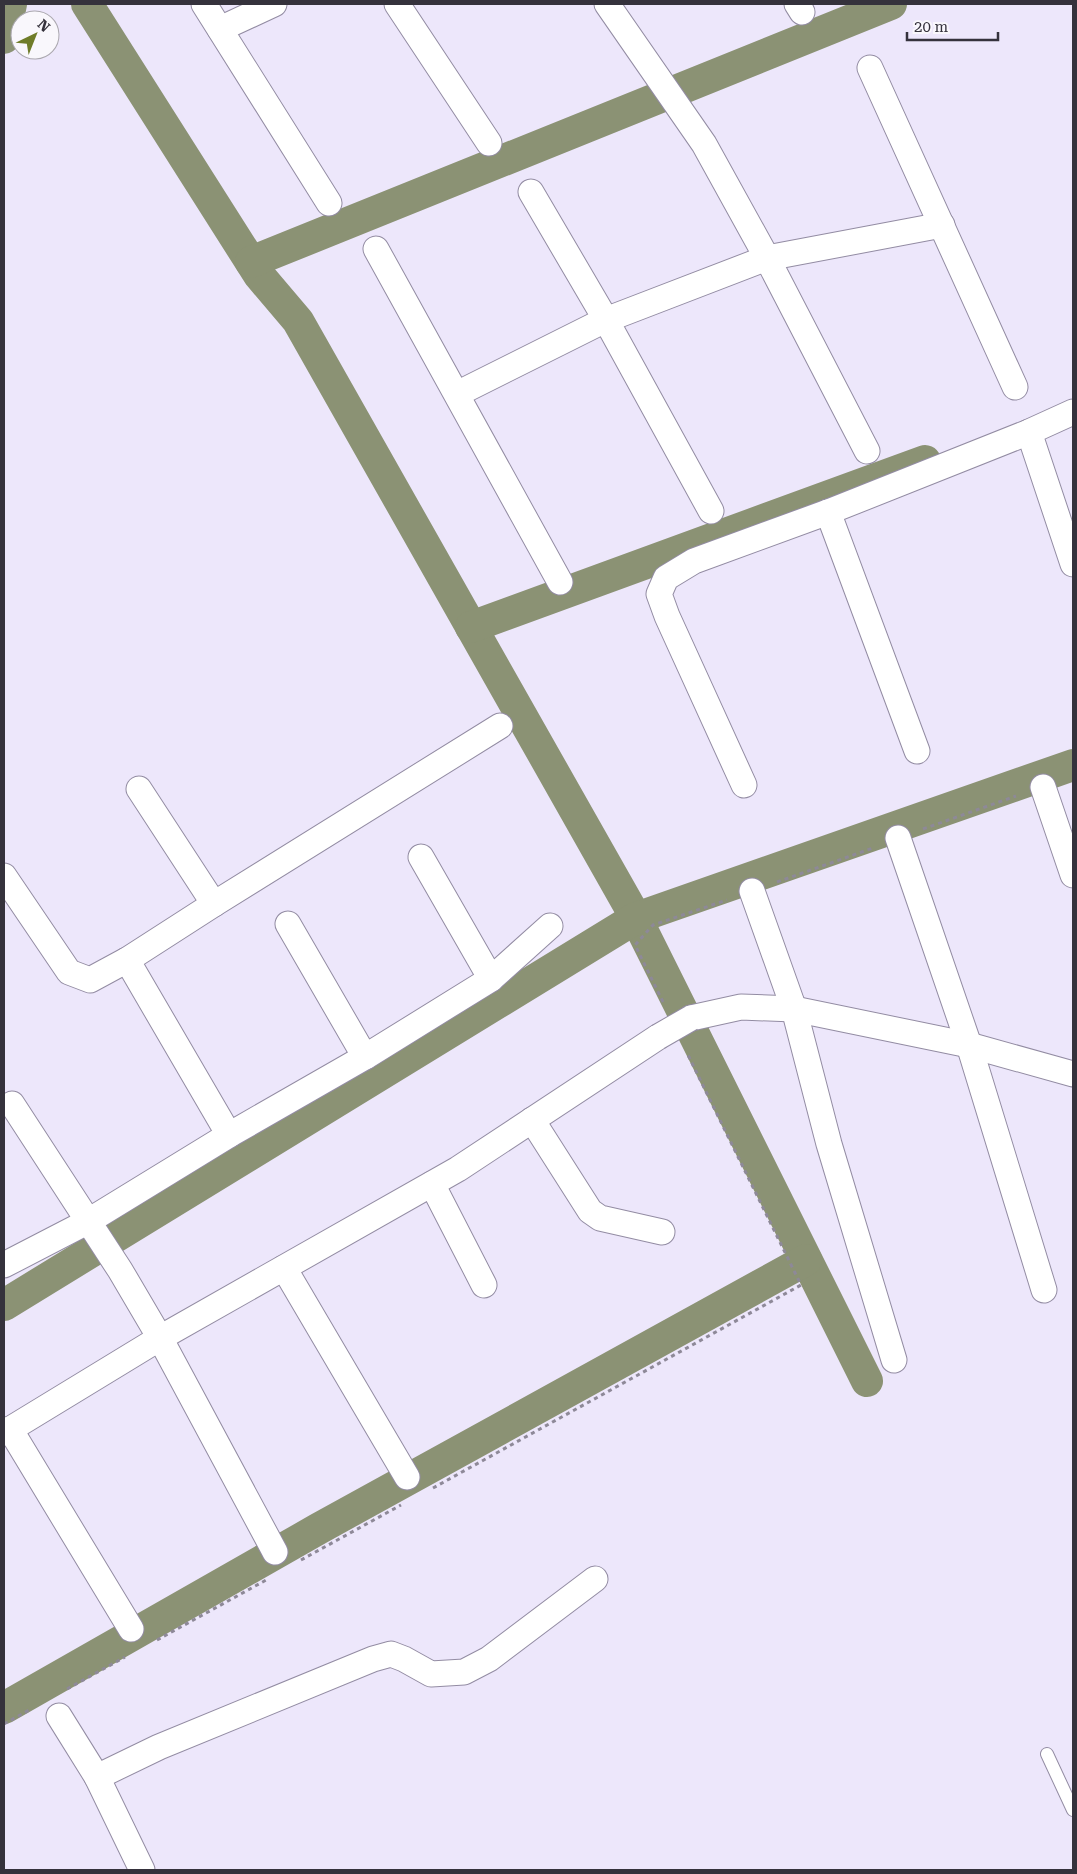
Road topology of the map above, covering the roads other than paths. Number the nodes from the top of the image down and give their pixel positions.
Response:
1 (204, 4) edge
2 (274, 4) edge
3 (397, 4) edge
4 (607, 4) edge
5 (220, 29) junction
6 (870, 68) dead end
7 (489, 143) dead end
8 (531, 192) dead end
9 (329, 203) dead end
10 (942, 225) junction
11 (376, 249) dead end
12 (767, 258) junction
13 (606, 320) junction
14 (1015, 387) dead end
15 (457, 394) junction
16 (1073, 412) edge
17 (1029, 432) junction
18 (867, 451) dead end
19 (711, 511) dead end
20 (828, 512) junction
21 (1073, 564) edge
22 (560, 582) dead end
23 (500, 726) dead end
24 (917, 751) dead end
25 (744, 785) dead end
26 (1043, 787) dead end
27 (139, 789) dead end
28 (898, 838) dead end
29 (421, 857) dead end
30 (1073, 875) edge
31 (4, 876) edge
32 (752, 891) dead end
33 (214, 904) junction
34 (288, 924) dead end
35 (550, 926) dead end
36 (127, 960) junction
37 (491, 979) junction
38 (794, 1009) junction
39 (969, 1046) junction
40 (365, 1057) junction
41 (1073, 1074) edge
42 (12, 1104) dead end
43 (532, 1120) junction
44 (229, 1135) junction
45 (432, 1184) junction
46 (87, 1222) junction
47 (662, 1232) dead end
48 (4, 1265) edge
49 (284, 1268) junction
50 (484, 1285) dead end
51 (1044, 1290) dead end
52 (160, 1338) junction
53 (894, 1360) dead end
54 (7, 1431) edge
55 (406, 1478) dead end
56 (275, 1552) dead end
57 (595, 1578) dead end
58 (131, 1629) dead end
59 (59, 1716) dead end
60 (1047, 1754) dead end
61 (97, 1777) junction
62 (1073, 1810) edge
63 (142, 1870) edge

1 - 5 street
2 - 5 street
3 - 7 street
4 - 12 street
5 - 9 street
6 - 10 street
8 - 13 street
10 - 12 street
10 - 14 street
11 - 15 street
12 - 13 street
12 - 18 street
13 - 15 street
13 - 19 street
15 - 22 street
16 - 17 street
17 - 20 street
17 - 21 street
20 - 24 street
20 - 25 street
23 - 33 street
26 - 30 street
27 - 33 street
28 - 39 street
29 - 37 street
31 - 36 street
32 - 38 street
33 - 36 street
34 - 40 street
35 - 37 street
36 - 44 street
37 - 40 street
38 - 39 street
38 - 43 street, bridge
38 - 53 street
39 - 41 street
39 - 51 street
40 - 44 street
42 - 46 street
43 - 45 street
43 - 47 street
44 - 46 street
45 - 49 street
45 - 50 street
46 - 48 street
46 - 52 street
49 - 52 street
49 - 55 street
52 - 54 street
52 - 56 street
54 - 58 street
57 - 61 street
59 - 61 street
60 - 62 lane
61 - 63 street

